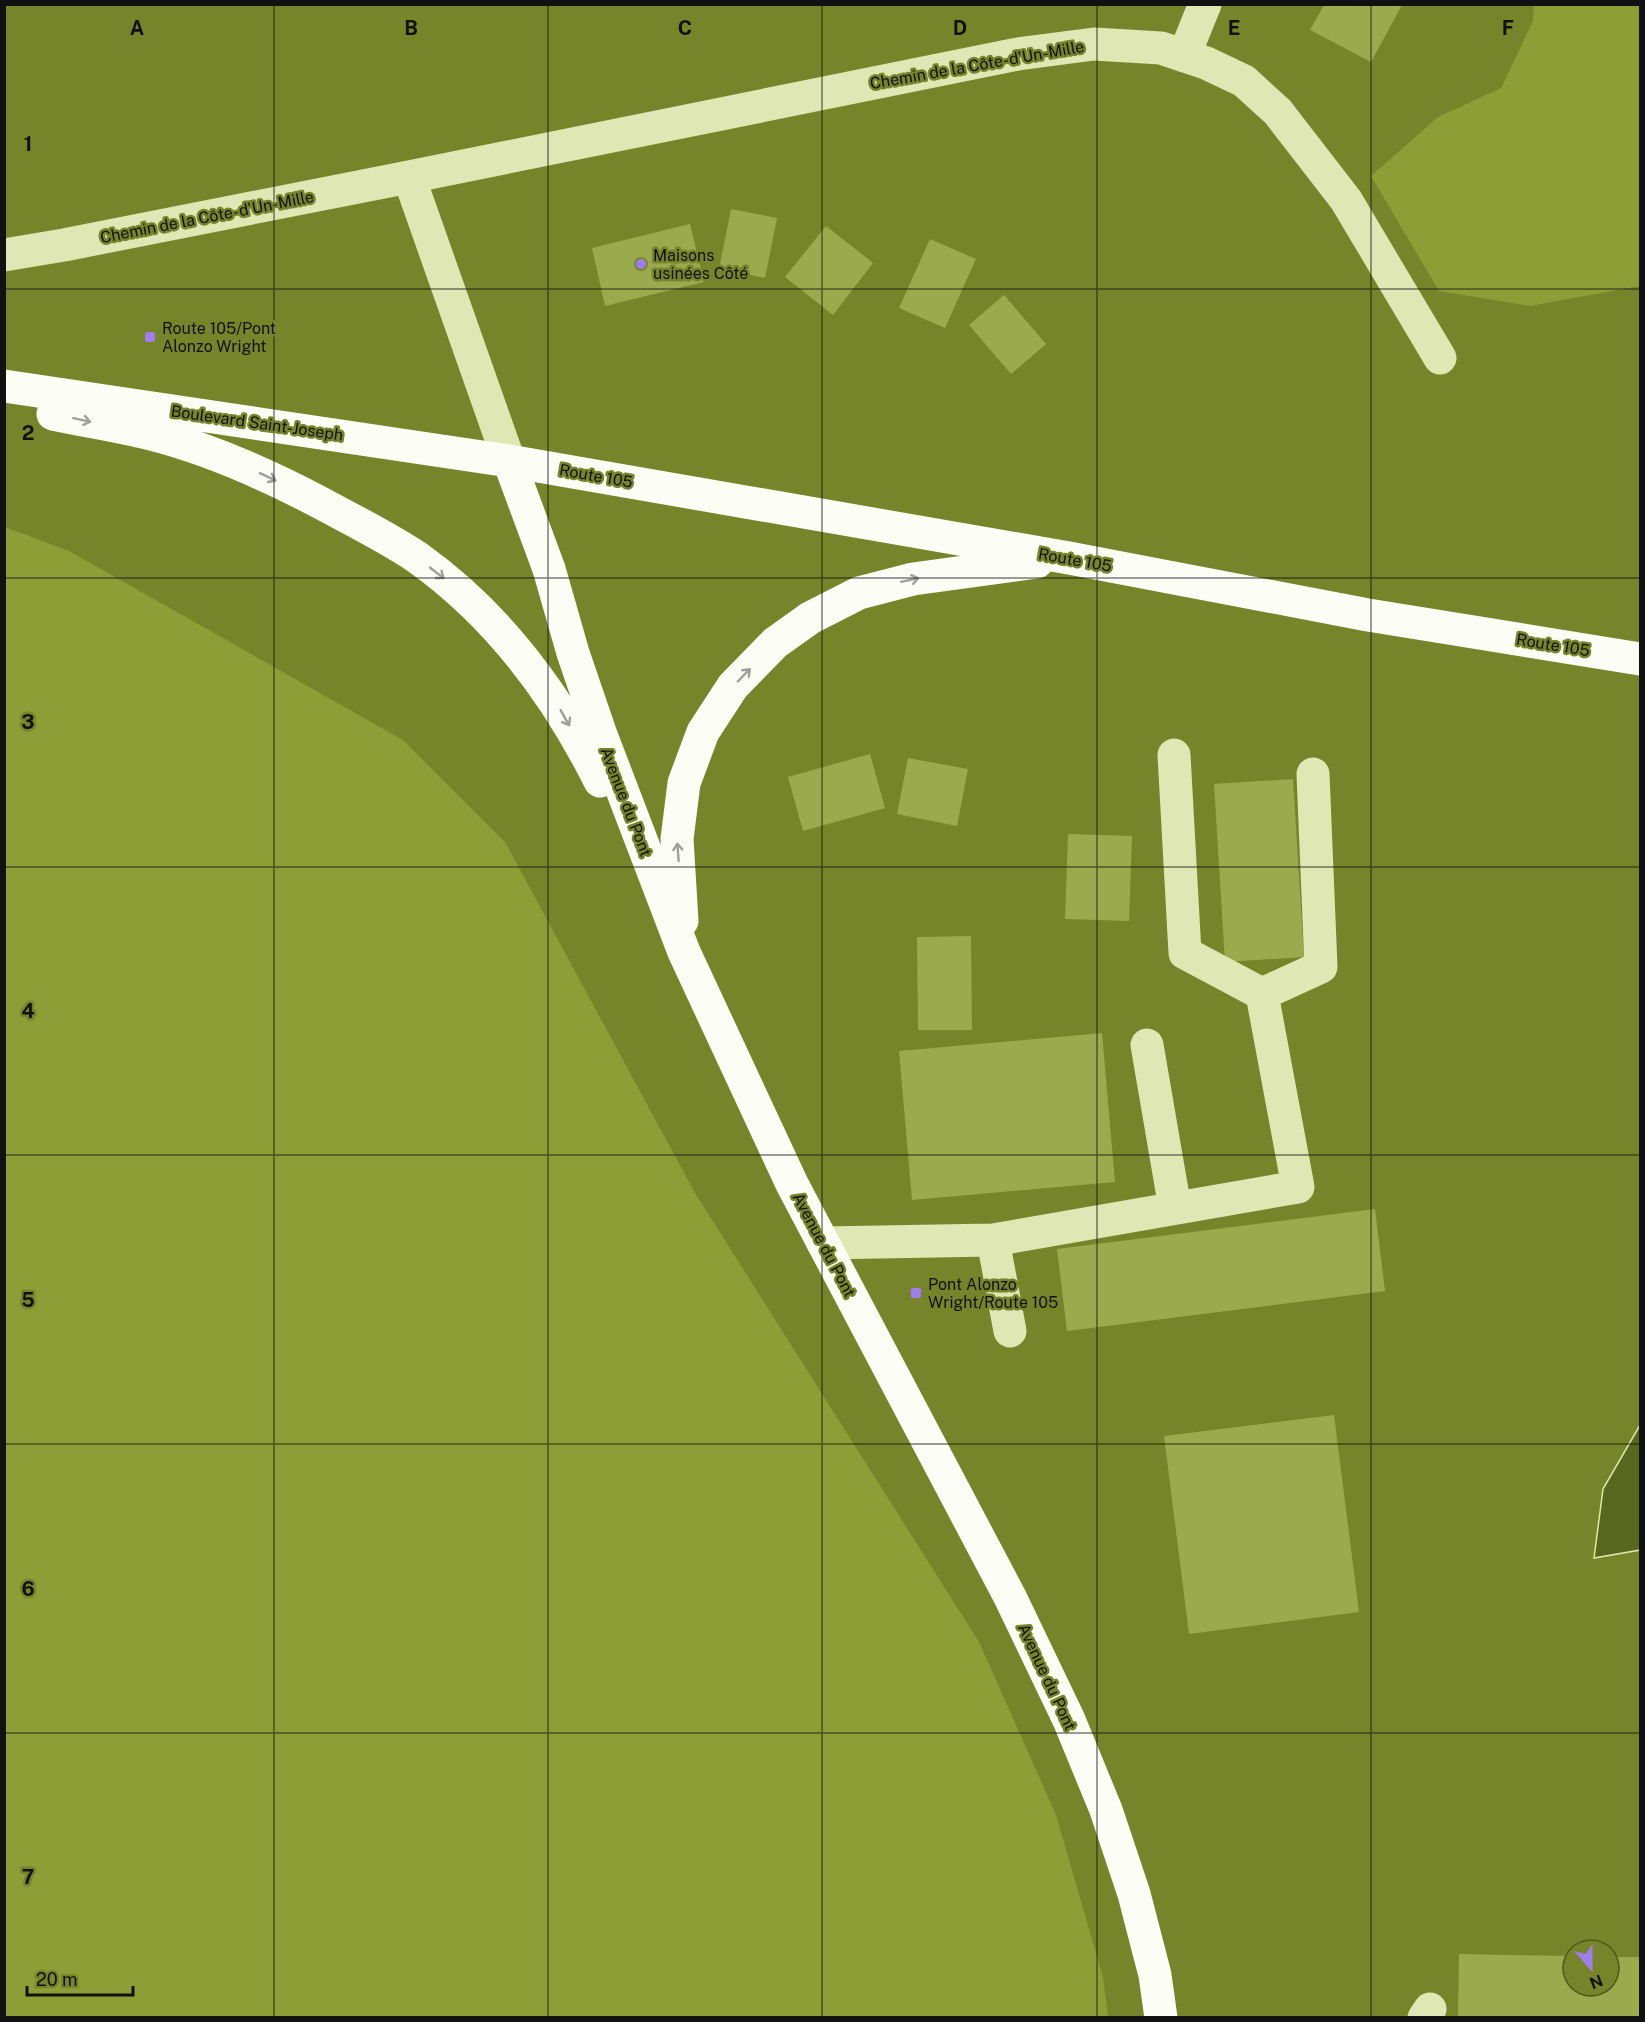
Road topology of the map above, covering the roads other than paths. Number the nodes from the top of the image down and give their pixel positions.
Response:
1 (1205, 4) edge
2 (1184, 56) junction
3 (409, 177) junction
4 (4, 255) edge
5 (1440, 357) dead end
6 (4, 386) edge
7 (4, 404) edge
8 (509, 461) junction
9 (1069, 558) junction
10 (1641, 658) edge
11 (1174, 755) dead end
12 (1313, 774) dead end
13 (684, 952) junction
14 (1262, 994) junction
15 (1148, 1045) dead end
16 (1175, 1208) junction
17 (993, 1240) junction
18 (823, 1244) junction
19 (1010, 1331) dead end
20 (1161, 2018) edge

1 - 2 street
2 - 3 street, Chemin de la Côte-d'Un-Mille
2 - 5 street, Chemin de la Côte-d'Un-Mille
3 - 4 street, Chemin de la Côte-d'Un-Mille
3 - 8 street
6 - 8 main road, Boulevard Saint-Joseph
7 -> 13 main road
8 - 9 main road, Route 105
8 - 13 main road, Avenue du Pont
9 - 10 main road, Route 105
13 -> 9 main road
11 - 14 street
12 - 14 street
13 - 18 main road, Avenue du Pont
14 - 16 street
15 - 16 street
16 - 17 street
17 - 18 street
17 - 19 street
18 - 20 main road, Avenue du Pont

